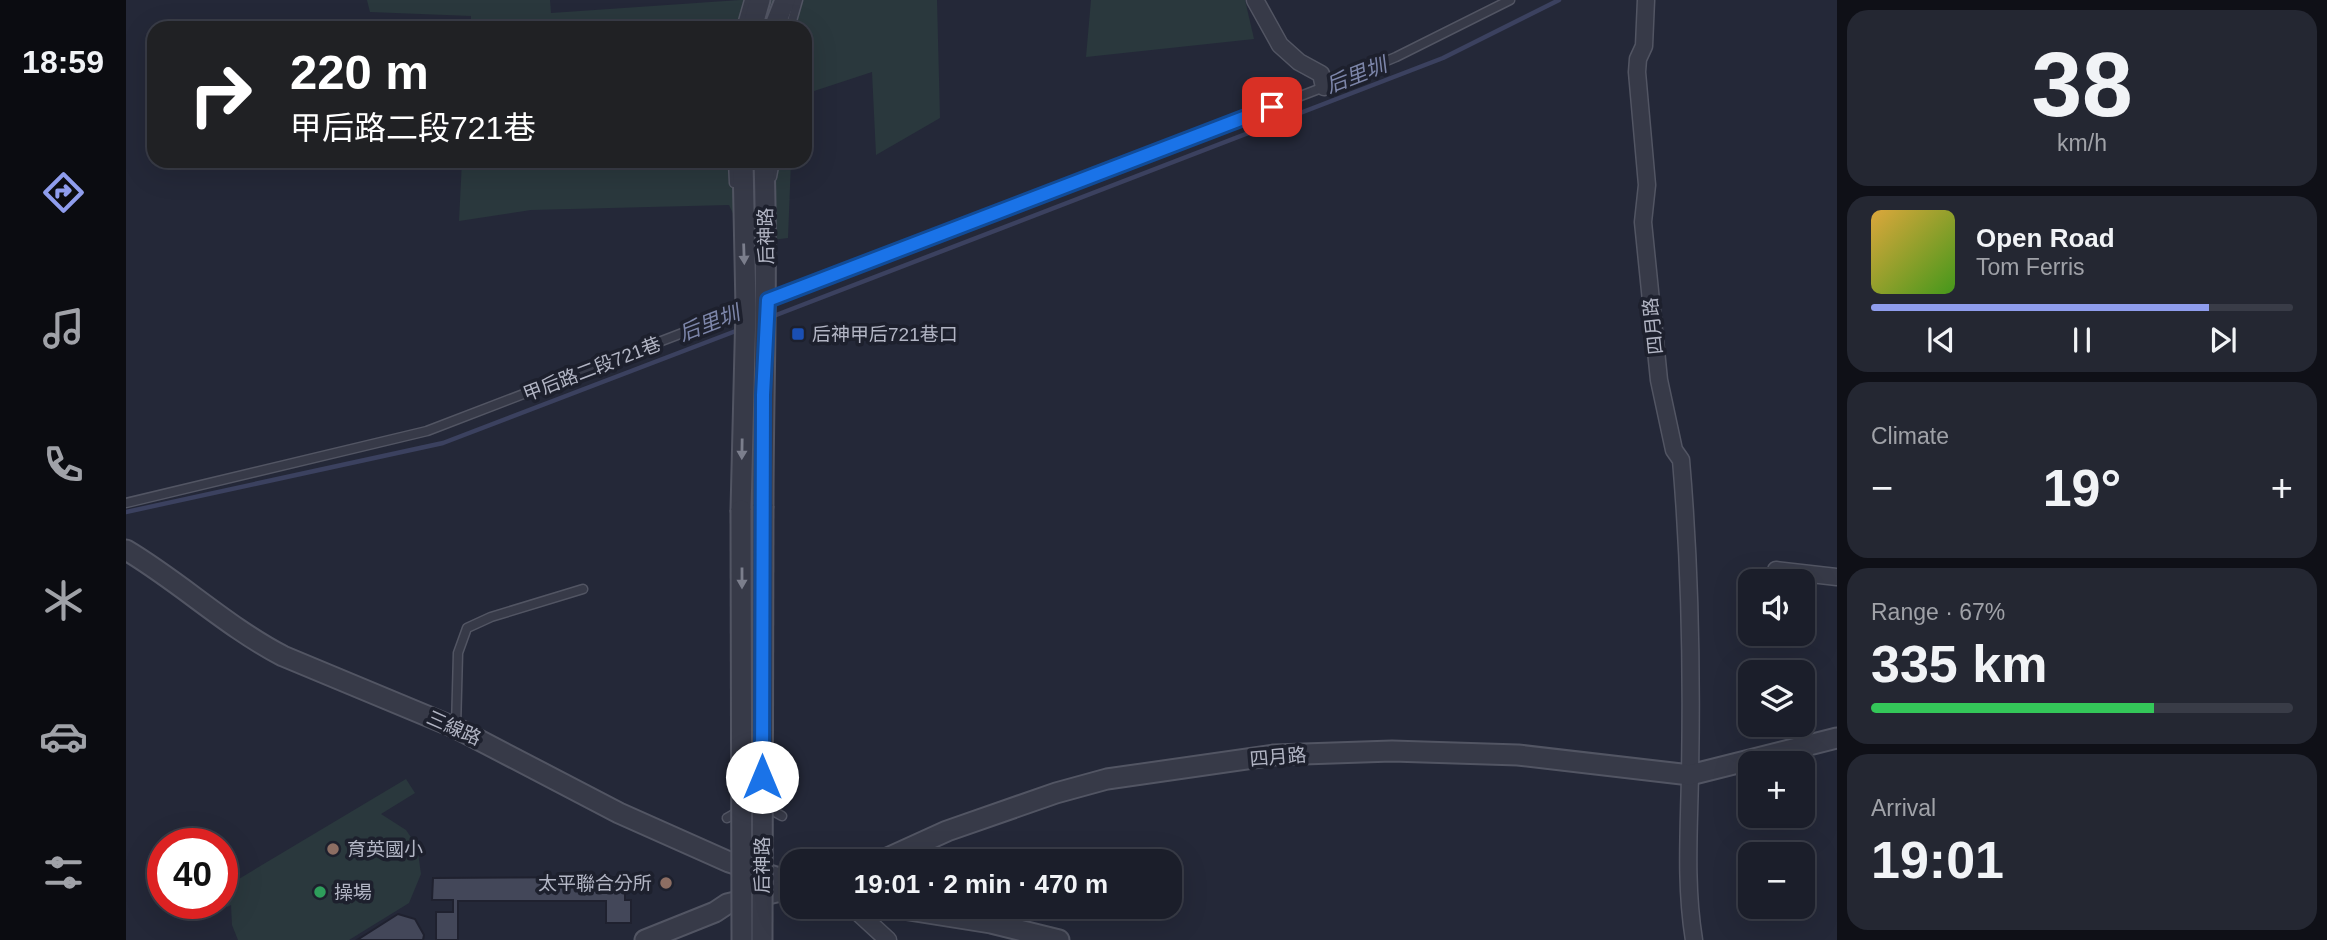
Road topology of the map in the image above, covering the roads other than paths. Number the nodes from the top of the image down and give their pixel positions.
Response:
1 (749, 0) edge
2 (760, 0) edge
3 (785, 0) edge
4 (798, 0) edge
5 (1255, 0) edge
6 (1510, 0) edge
7 (1646, 0) edge
8 (743, 21) edge
9 (754, 21) edge
10 (777, 21) edge
11 (792, 21) edge
12 (1324, 87) junction
13 (733, 168) edge
14 (743, 168) edge
15 (764, 168) edge
16 (774, 168) edge
17 (766, 214) junction
18 (743, 219) junction
19 (768, 300) junction
20 (746, 308) junction
21 (126, 503) edge
22 (126, 550) edge
23 (1815, 575) edge
24 (1837, 578) edge
25 (583, 589) dead end
26 (456, 728) junction
27 (1837, 738) edge
28 (1690, 775) junction
29 (782, 816) dead end
30 (727, 818) dead end
31 (907, 849) edge
32 (780, 877) edge
33 (780, 891) edge
34 (865, 919) edge
35 (966, 919) edge
36 (645, 940) edge
37 (742, 940) edge
38 (762, 940) edge
39 (888, 940) edge
40 (1059, 940) edge
41 (1694, 940) edge

1 - 8 lane
2 - 9 street
3 - 10 street
4 - 11 lane
5 - 12 street
6 - 12 lane, 甲后路二段721巷
7 - 28 street, 四月路
12 - 19 lane, 甲后路二段721巷
13 - 18 lane
14 - 18 street, 后神路
15 - 17 street, 后神路
16 - 17 lane
17 - 19 street, 后神路
18 -> 20 street, 后神路
19 - 20 lane, 甲后路二段721巷
19 - 38 street, 后神路, bridge
20 - 21 lane, 甲后路二段721巷
20 -> 37 street, 后神路, bridge
22 - 26 street, 三線路
23 - 24 street
25 - 26 lane
26 - 32 street, 三線路
27 - 28 street, 四月路
28 - 31 street, 四月路
28 - 41 street, 四月路
29 - 30 lane
33 - 36 street
34 - 39 street
35 - 40 street

